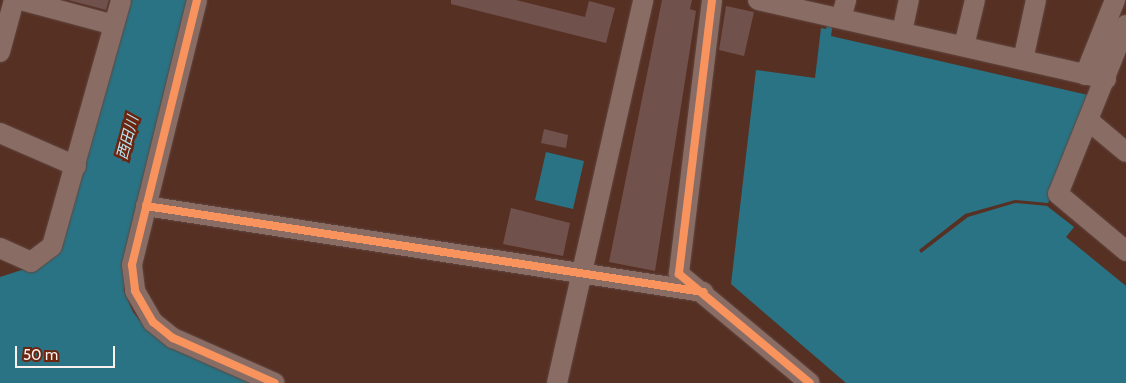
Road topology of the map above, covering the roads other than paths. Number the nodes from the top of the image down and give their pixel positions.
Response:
1 (14, 0) edge
2 (21, 0) edge
3 (121, 0) edge
4 (197, 0) edge
5 (643, 0) edge
6 (712, 0) edge
7 (758, 0) edge
8 (909, 0) edge
9 (974, 0) edge
10 (1036, 0) edge
11 (1116, 0) edge
12 (794, 4) edge
13 (843, 9) edge
14 (114, 25) junction
15 (1126, 25) edge
16 (902, 32) junction
17 (964, 46) junction
18 (0, 52) edge
19 (1023, 60) junction
20 (1120, 64) edge
21 (1085, 74) junction
22 (1106, 79) junction
23 (1089, 122) junction
24 (0, 133) edge
25 (1126, 152) edge
26 (76, 166) junction
27 (146, 206) junction
28 (0, 248) edge
29 (1126, 250) edge
30 (582, 274) junction
31 (704, 292) junction
32 (275, 383) edge
33 (556, 383) edge
34 (810, 383) edge

1 - 18 street
2 - 14 street
3 - 14 street
4 - 27 street
5 - 30 street
6 - 31 street
7 - 12 street
8 - 16 street
9 - 17 street
10 - 19 street
11 - 21 street
12 - 13 street
13 - 16 street
14 - 26 street
15 - 20 street
16 - 17 street
17 - 19 street
19 - 21 street
20 - 22 street
21 - 22 street
22 - 23 street
23 - 25 street
23 - 29 street
24 - 26 street
26 - 28 street
27 - 30 street
27 - 32 street
30 - 31 street
30 - 33 street
31 - 34 street

